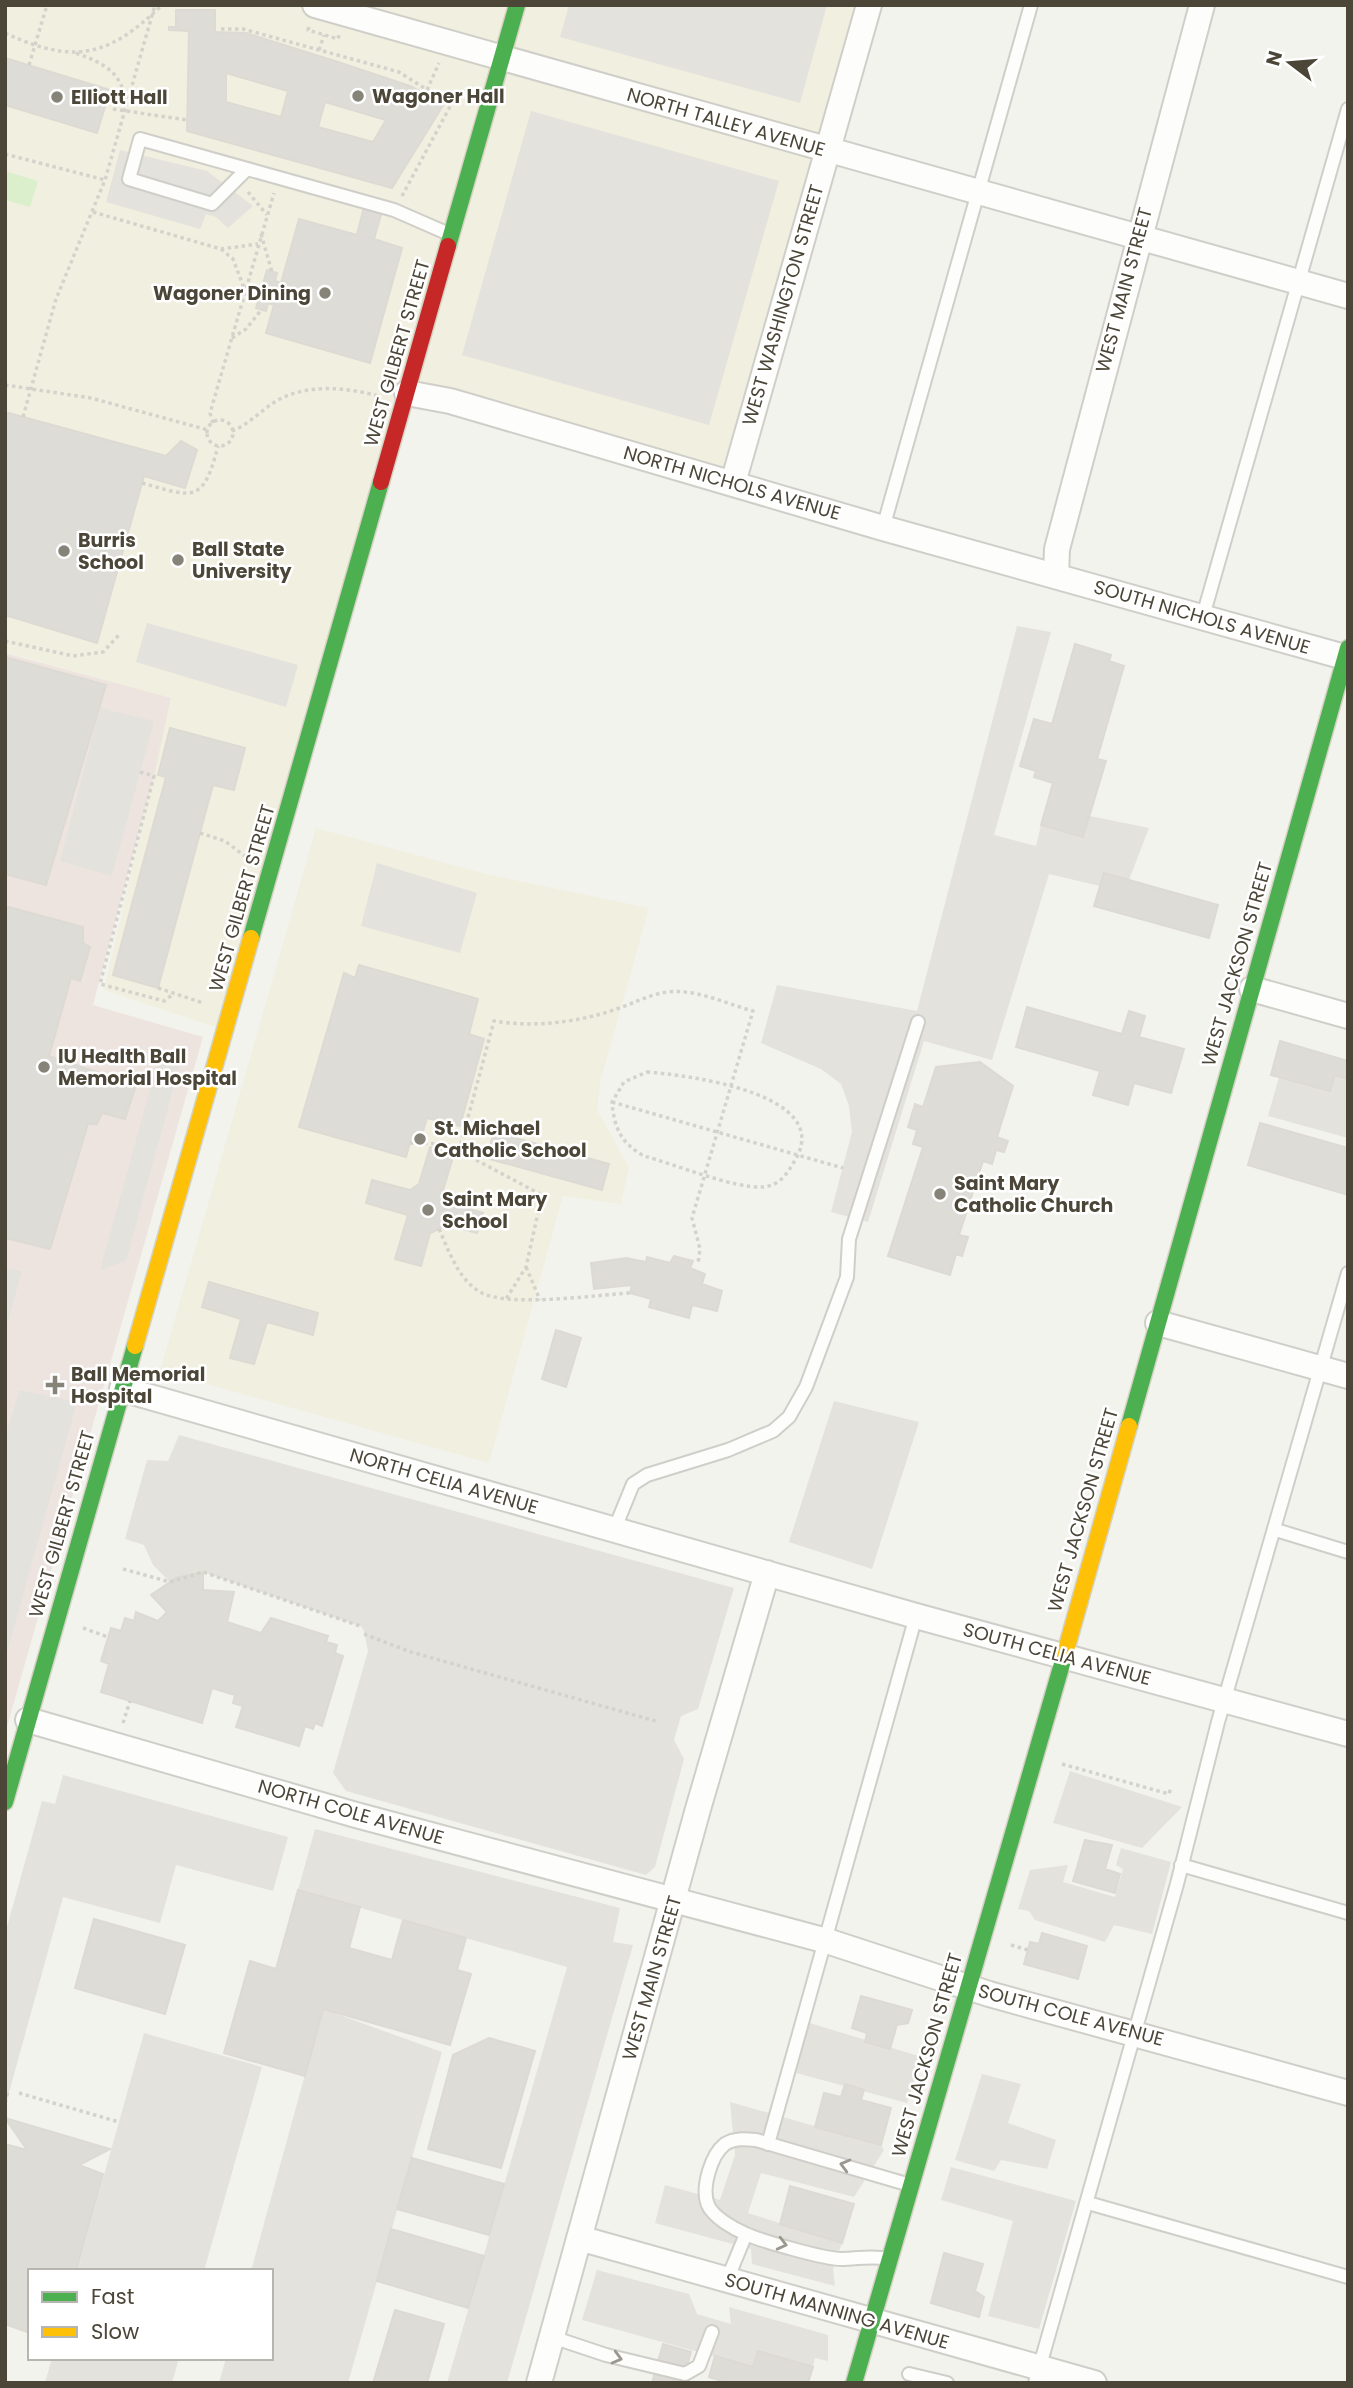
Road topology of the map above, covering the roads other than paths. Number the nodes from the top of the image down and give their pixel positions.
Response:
1 (315, 5) edge
2 (517, 5) edge
3 (869, 5) edge
4 (1031, 5) edge
5 (1202, 5) edge
6 (505, 58) junction
7 (1348, 109) edge
8 (827, 151) junction
9 (247, 169) junction
10 (980, 194) junction
11 (453, 235) junction
12 (1138, 238) junction
13 (1300, 283) junction
14 (1348, 296) edge
15 (407, 393) junction
16 (733, 483) junction
17 (883, 528) junction
18 (1055, 576) junction
19 (1203, 616) junction
20 (1347, 654) edge
21 (1252, 989) junction
22 (1348, 1016) edge
23 (918, 1022) dead end
24 (1348, 1273) edge
25 (1158, 1323) junction
26 (1321, 1368) junction
27 (1348, 1376) edge
28 (122, 1389) junction
29 (615, 1528) junction
30 (1276, 1530) junction
31 (1348, 1552) edge
32 (767, 1573) junction
33 (916, 1616) junction
34 (1064, 1656) junction
35 (1226, 1700) junction
36 (28, 1720) junction
37 (1348, 1734) edge
38 (5, 1802) edge
39 (1181, 1866) junction
40 (675, 1899) junction
41 (1348, 1913) edge
42 (827, 1941) junction
43 (969, 1988) junction
44 (1134, 2032) junction
45 (1348, 2093) edge
46 (768, 2144) junction
47 (911, 2185) junction
48 (1088, 2203) junction
49 (746, 2234) junction
50 (579, 2238) junction
51 (889, 2259) junction
52 (1348, 2277) edge
53 (727, 2280) junction
54 (872, 2322) junction
55 (712, 2332) dead end
56 (552, 2337) junction
57 (909, 2374) dead end
58 (1038, 2375) edge
59 (539, 2383) edge
60 (854, 2383) edge
61 (947, 2383) edge
62 (1094, 2383) edge

1 - 6 street, NORTH TALLEY AVENUE
2 - 6 street, WEST GILBERT STREET
3 - 8 street, WEST WASHINGTON STREET
4 - 10 lane
5 - 12 street, WEST MAIN STREET
6 - 8 street, NORTH TALLEY AVENUE
6 - 11 street, WEST GILBERT STREET
7 - 13 lane
8 - 10 street, NORTH TALLEY AVENUE
8 - 16 street, WEST WASHINGTON STREET
9 - 9 lane
9 - 11 lane
10 - 12 street, NORTH TALLEY AVENUE
10 - 17 lane
11 - 15 street, WEST GILBERT STREET
12 - 13 street, NORTH TALLEY AVENUE
12 - 18 street, WEST MAIN STREET
13 - 14 street, NORTH TALLEY AVENUE
13 - 19 lane
15 - 16 street, NORTH NICHOLS AVENUE
15 - 28 street, WEST GILBERT STREET
16 - 17 street, NORTH NICHOLS AVENUE
17 - 18 street, NORTH NICHOLS AVENUE
18 - 19 street, SOUTH NICHOLS AVENUE
19 - 20 street, SOUTH NICHOLS AVENUE
20 - 21 street, WEST JACKSON STREET
21 - 22 street
21 - 25 street, WEST JACKSON STREET
23 - 29 lane
24 - 26 lane
25 - 26 street
25 - 34 street, WEST JACKSON STREET
26 - 27 street
26 - 30 lane
28 - 29 street, NORTH CELIA AVENUE
28 - 36 street, WEST GILBERT STREET
29 - 32 street, NORTH CELIA AVENUE
30 - 31 lane
30 - 35 lane
32 - 33 street, SOUTH CELIA AVENUE
32 - 40 street, WEST MAIN STREET
33 - 34 street, SOUTH CELIA AVENUE
33 - 42 lane
34 - 35 street, SOUTH CELIA AVENUE
34 - 43 street, WEST JACKSON STREET
35 - 37 street, SOUTH CELIA AVENUE
35 - 39 lane
36 - 38 street, WEST GILBERT STREET
36 - 40 street, NORTH COLE AVENUE
39 - 41 lane
39 - 44 lane
40 - 42 street, SOUTH COLE AVENUE
40 - 50 street, WEST MAIN STREET
42 - 43 street, SOUTH COLE AVENUE
42 - 46 lane
43 - 44 street, SOUTH COLE AVENUE
43 - 47 street, WEST JACKSON STREET
44 - 45 street, SOUTH COLE AVENUE
44 - 48 lane
47 -> 46 lane
46 - 49 lane
47 - 51 street, WEST JACKSON STREET
48 - 52 lane
48 - 58 lane
49 -> 51 lane
49 - 53 lane
50 - 53 street, SOUTH MANNING AVENUE
50 - 56 street, WEST MAIN STREET
51 - 54 street, WEST JACKSON STREET
53 - 54 street, SOUTH MANNING AVENUE
54 - 58 street, SOUTH MANNING AVENUE
54 - 60 street, WEST JACKSON STREET
56 -> 55 lane
56 - 59 street, WEST MAIN STREET
57 - 61 lane
58 - 62 street, SOUTH MANNING AVENUE

